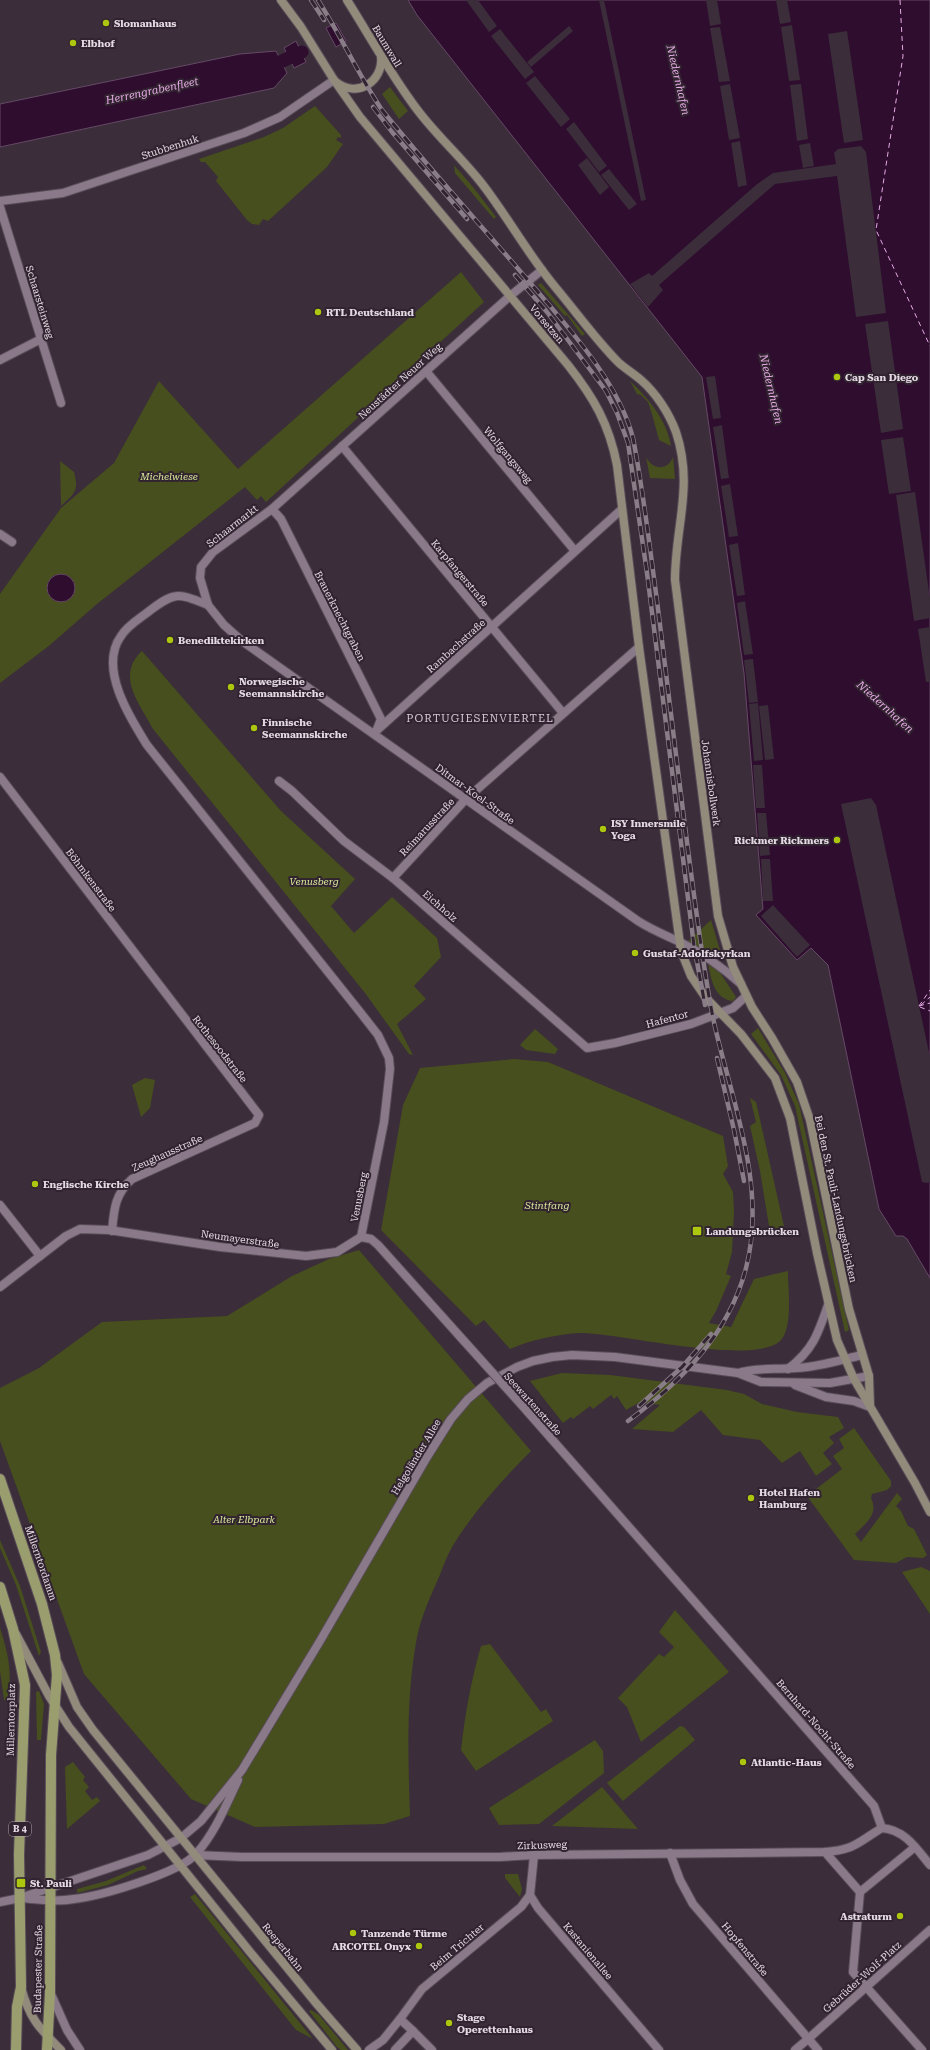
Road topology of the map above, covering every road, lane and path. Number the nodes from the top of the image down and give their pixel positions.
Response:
1 (281, 0) edge
2 (347, 0) edge
3 (381, 56) junction
4 (334, 80) junction
5 (0, 201) edge
6 (0, 207) edge
7 (542, 270) junction
8 (510, 296) junction
9 (41, 339) junction
10 (0, 360) edge
11 (426, 371) junction
12 (61, 403) dead end
13 (342, 446) junction
14 (272, 509) junction
15 (622, 509) junction
16 (0, 534) edge
17 (12, 542) dead end
18 (575, 552) junction
19 (208, 605) junction
20 (492, 627) junction
21 (639, 647) junction
22 (563, 713) junction
23 (374, 733) junction
24 (0, 777) edge
25 (279, 781) dead end
26 (465, 800) junction
27 (393, 878) junction
28 (679, 942) junction
29 (741, 985) junction
30 (166, 996) joint
31 (746, 996) junction
32 (719, 1012) junction
33 (587, 1048) joint
34 (259, 1115) joint
35 (0, 1205) edge
36 (112, 1231) junction
37 (361, 1237) junction
38 (40, 1256) junction
39 (0, 1287) edge
40 (828, 1305) junction
41 (862, 1355) junction
42 (844, 1359) junction
43 (788, 1369) junction
44 (738, 1373) junction
45 (869, 1376) junction
46 (854, 1379) junction
47 (791, 1383) junction
48 (870, 1407) junction
49 (0, 1479) edge
50 (930, 1512) edge
51 (0, 1587) edge
52 (685, 1591) joint
53 (13, 1629) junction
54 (55, 1655) junction
55 (55, 1705) junction
56 (242, 1770) junction
57 (882, 1828) junction
58 (181, 1838) junction
59 (915, 1847) junction
60 (166, 1848) junction
61 (825, 1852) junction
62 (670, 1853) junction
63 (195, 1855) junction
64 (534, 1855) junction
65 (180, 1865) junction
66 (930, 1865) edge
67 (50, 1887) junction
68 (860, 1892) junction
69 (530, 1895) junction
70 (20, 1898) junction
71 (51, 1900) junction
72 (0, 1902) edge
73 (930, 1930) edge
74 (21, 1987) junction
75 (866, 1987) junction
76 (50, 1993) junction
77 (400, 2019) junction
78 (413, 2031) junction
79 (48, 2037) junction
80 (808, 2039) junction
81 (16, 2050) edge
82 (47, 2050) edge
83 (60, 2050) edge
84 (80, 2050) edge
85 (332, 2050) edge
86 (357, 2050) edge
87 (369, 2050) edge
88 (395, 2050) edge
89 (432, 2050) edge
90 (659, 2050) edge
91 (795, 2050) edge
92 (818, 2050) edge
93 (922, 2050) edge

1 - 4 main road, Vorsetzen
2 - 3 main road, Baumwall
3 - 4 main road
3 - 7 main road, Baumwall
4 - 5 street, Stubbenhuk
4 - 8 main road, Vorsetzen
6 - 9 street, Schaarsteinweg
7 - 8 street, Neustädter Neuer Weg
7 - 29 main road, Johannisbollwerk
8 - 11 street, Neustädter Neuer Weg
8 - 15 main road, Vorsetzen
9 - 10 street
9 - 12 street, Schaarsteinweg
11 - 13 street, Neustädter Neuer Weg
11 - 18 street, Wolfgangsweg
13 - 14 street, Neustädter Neuer Weg
13 - 20 street, Karpfangerstraße
14 - 19 street, Schaarmarkt
14 - 23 street, Brauerknechtgraben
15 - 18 street, Rambachstraße
15 - 21 main road, Vorsetzen
16 - 17 street
18 - 20 street, Rambachstraße
19 - 23 street, Ditmar-Koel-Straße
19 - 37 street, Venusberg
20 - 22 street, Karpfangerstraße
20 - 23 street, Rambachstraße
21 - 22 street, Reimarusstraße
21 - 28 main road
22 - 26 street, Reimarusstraße
23 - 26 street, Ditmar-Koel-Straße
24 - 30 street, Böhmkenstraße
25 - 27 street, Eichholz
26 - 27 street, Reimarusstraße
26 - 28 street, Ditmar-Koel-Straße
27 - 33 street, Eichholz
28 - 29 street, Ditmar-Koel-Straße
28 - 32 main road
29 - 31 main road, Bei den St. Pauli-Landungsbrücken
30 - 34 street, Rothesoodstraße
31 - 32 street, Hafentor
31 - 41 main road, Bei den St. Pauli-Landungsbrücken
32 - 33 street, Hafentor
32 - 40 main road
34 - 36 street, Zeughausstraße
35 - 38 street
36 - 37 street, Neumayerstraße
36 - 38 street, Neumayerstraße
37 - 52 street, Seewartenstraße, bridge
38 - 39 street, Neumayerstraße
40 - 42 main road
40 - 43 street
41 - 42 street, Helgoländer Allee
41 - 45 main road, Bei den St. Pauli-Landungsbrücken
42 - 43 street, Helgoländer Allee
42 - 46 main road
43 - 44 street, Helgoländer Allee
44 - 47 street, Helgoländer Allee
44 - 56 street, Helgoländer Allee
45 - 46 street, Helgoländer Allee
45 - 48 main road, Bei den St. Pauli-Landungsbrücken
46 - 47 street, Helgoländer Allee
46 - 48 main road
47 - 48 street, Helgoländer Allee
48 - 50 main road
49 - 54 main road, Millerntordamm
51 - 53 main road, B 4
52 - 57 street, Bernhard-Nocht-Straße
53 - 55 main road
53 - 70 main road, Millerntorplatz / B 4
54 - 55 main road
54 - 58 main road
55 - 60 main road
55 - 67 main road
56 - 58 street, Helgoländer Allee
56 - 63 street, Helgoländer Allee
57 - 59 street
57 - 61 street, Zirkusweg
58 - 60 street, Helgoländer Allee
58 - 63 main road
59 - 66 street
59 - 68 street
60 - 65 main road
60 - 67 street
61 - 62 street, Zirkusweg
61 - 68 street
62 - 64 street, Zirkusweg
62 - 80 street, Hopfenstraße
63 - 64 street, Zirkusweg
63 - 65 street, Helgoländer Allee
63 - 86 main road, Reeperbahn
64 - 69 street
65 - 71 street
65 - 85 main road
67 - 70 street
67 - 71 main road
68 - 75 street
69 - 77 street, Beim Trichter
69 - 90 street, Kastanienallee
70 - 71 street
70 - 72 street
70 - 74 main road, Budapester Straße / B 4
71 - 76 main road, Budapester Straße
73 - 75 street, Gebrüder-Wolf-Platz
74 - 79 main road, Budapester Straße
74 - 81 main road, Budapester Straße / B 4
75 - 80 street, Gebrüder-Wolf-Platz
75 - 93 street
76 - 79 main road, Budapester Straße
76 - 84 street
77 - 78 street
77 - 87 street, Beim Trichter
78 - 88 street
78 - 89 street
79 - 82 main road, Budapester Straße
79 - 83 main road
80 - 91 street, Gebrüder-Wolf-Platz
80 - 92 street, Hopfenstraße

